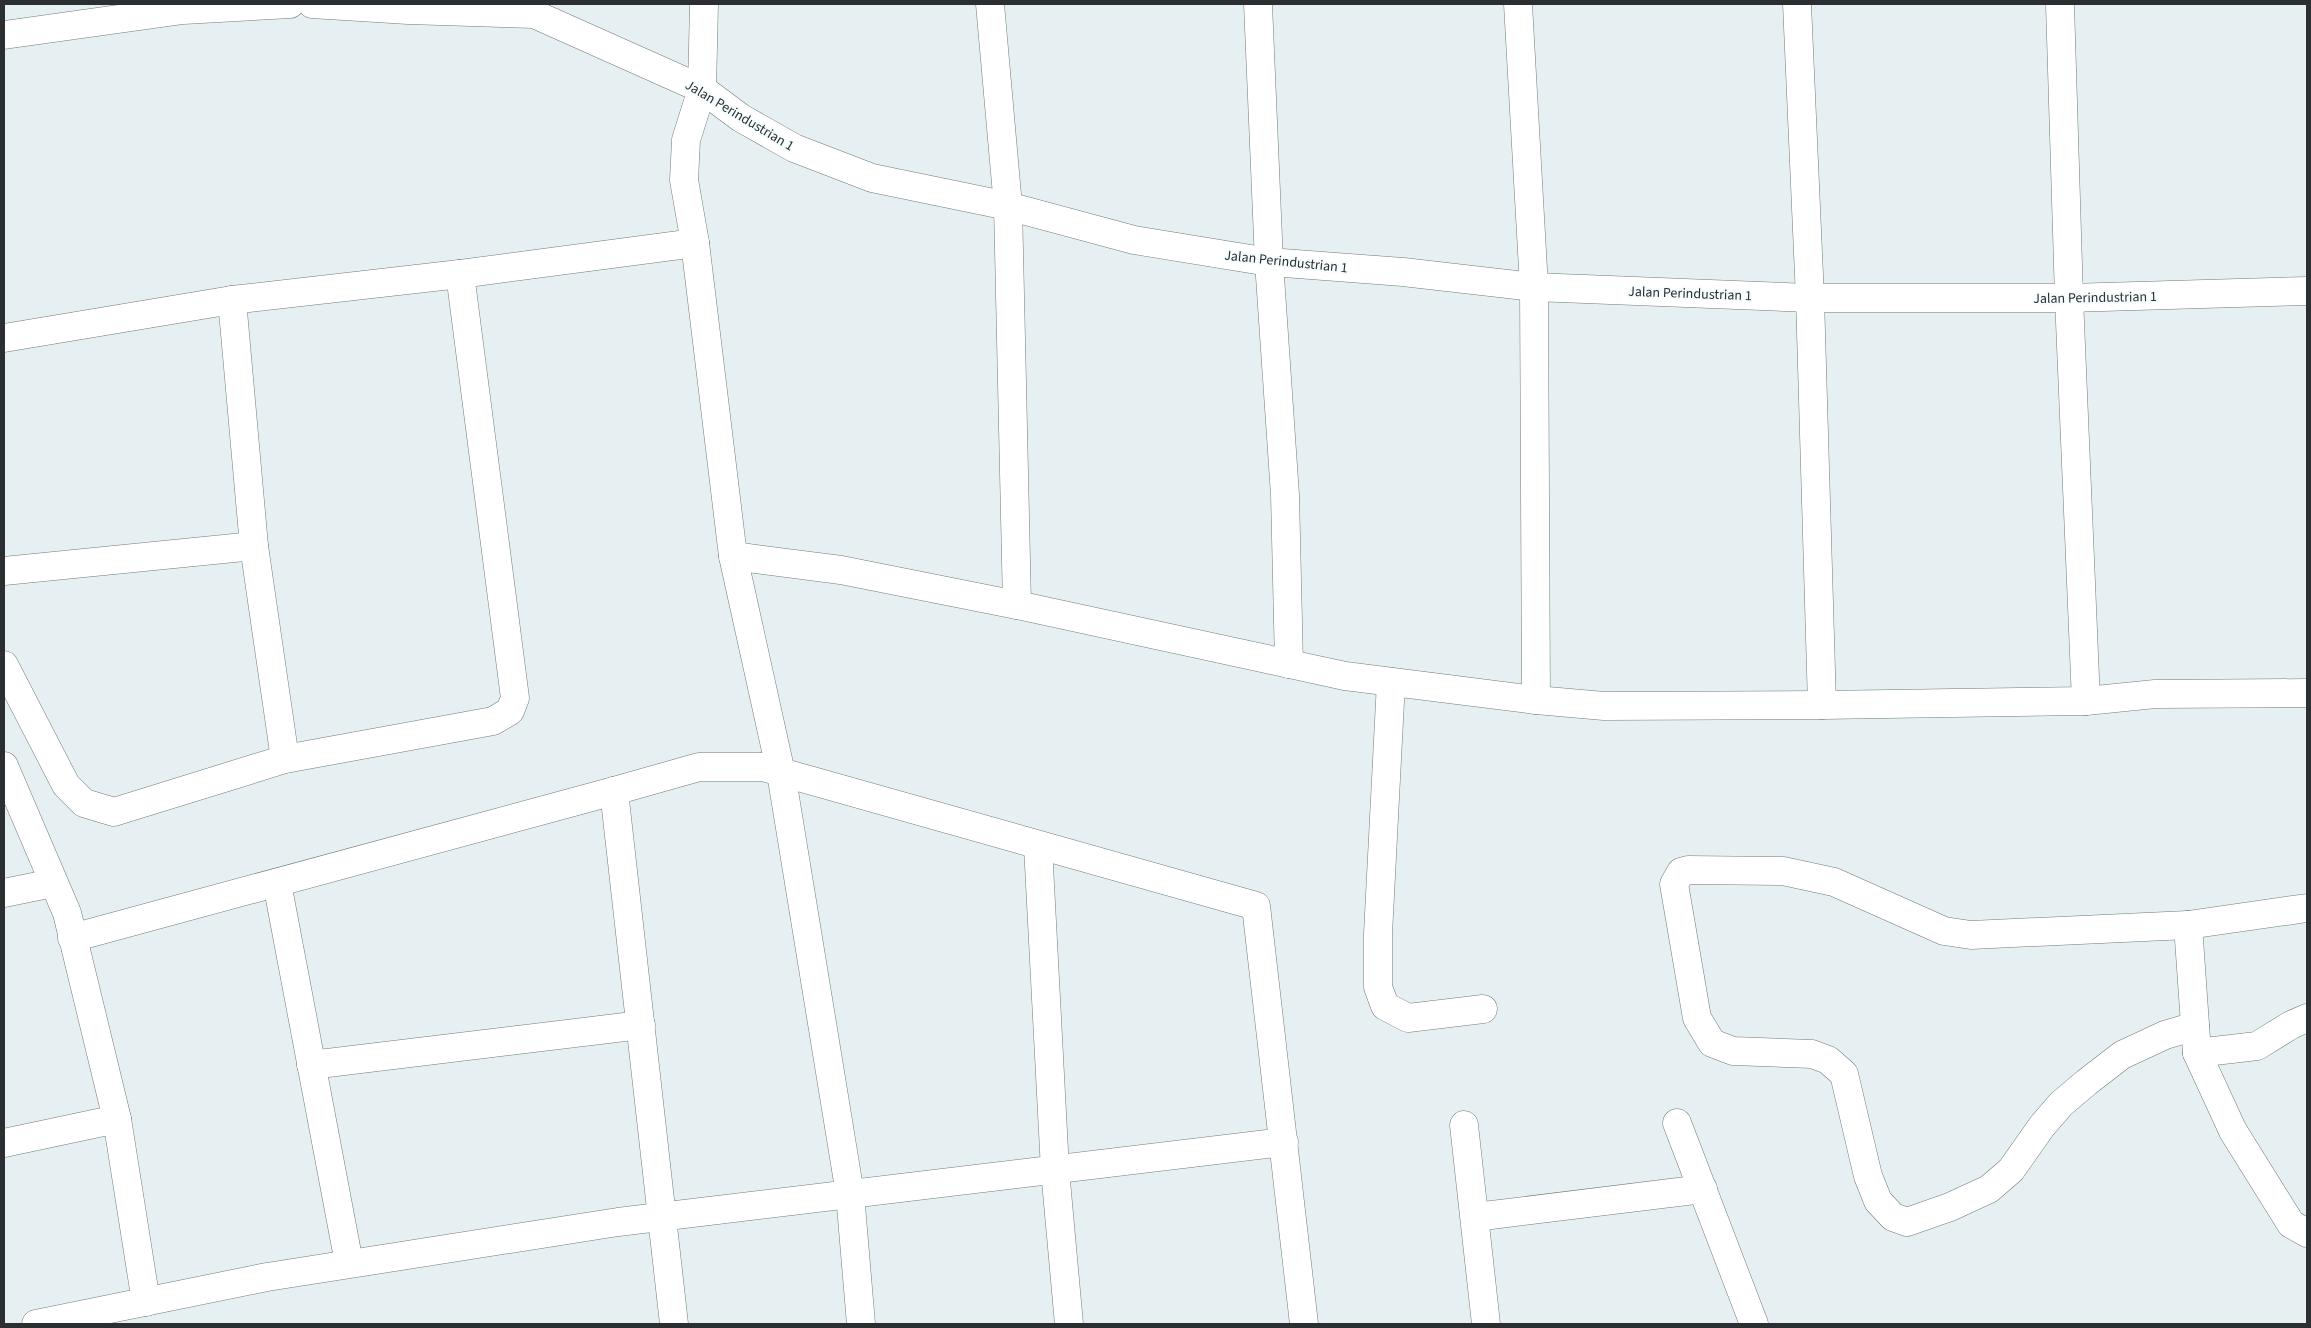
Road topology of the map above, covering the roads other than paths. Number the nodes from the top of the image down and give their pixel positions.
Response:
1 (290, 4) edge
2 (312, 4) edge
3 (704, 4) edge
4 (990, 4) edge
5 (1258, 4) edge
6 (1518, 4) edge
7 (1797, 4) edge
8 (2060, 4) edge
9 (183, 7) edge
10 (534, 9) edge
11 (4, 35) edge
12 (702, 89) junction
13 (1008, 206) junction
14 (695, 243) junction
15 (1269, 262) junction
16 (460, 274) junction
17 (1534, 287) junction
18 (2307, 291) edge
19 (1810, 298) junction
20 (2069, 298) junction
21 (232, 300) junction
22 (4, 338) edge
23 (254, 546) junction
24 (733, 556) junction
25 (4, 571) edge
26 (1017, 604) junction
27 (1289, 664) junction
28 (4, 665) edge
29 (1391, 682) junction
30 (2307, 692) edge
31 (1536, 700) junction
32 (2086, 701) junction
33 (1822, 705) junction
34 (285, 759) junction
35 (4, 766) edge
36 (781, 773) junction
37 (614, 791) junction
38 (1038, 846) junction
39 (277, 882) junction
40 (53, 883) junction
41 (4, 893) edge
42 (2307, 908) edge
43 (2188, 925) junction
44 (72, 938) junction
45 (1483, 1009) dead end
46 (2307, 1018) edge
47 (641, 1025) junction
48 (2196, 1040) junction
49 (312, 1065) junction
50 (117, 1119) junction
51 (1678, 1123) dead end
52 (1464, 1125) dead end
53 (1284, 1142) junction
54 (4, 1143) edge
55 (1055, 1170) junction
56 (1703, 1189) junction
57 (850, 1194) junction
58 (663, 1216) junction
59 (1474, 1217) junction
60 (2307, 1232) edge
61 (349, 1263) junction
62 (146, 1302) junction
63 (36, 1324) edge
64 (674, 1324) edge
65 (861, 1324) edge
66 (1069, 1324) edge
67 (1304, 1324) edge
68 (1486, 1324) edge
69 (1754, 1324) edge

1 - 9 street
2 - 10 street, Jalan Perindustrian 1
3 - 12 street
4 - 13 street
5 - 15 street
6 - 17 street
7 - 19 street
8 - 20 street
9 - 11 street
10 - 12 street, Jalan Perindustrian 1
12 - 13 street, Jalan Perindustrian 1
12 - 14 street
13 - 15 street, Jalan Perindustrian 1
13 - 26 street
14 - 16 street
14 - 24 street
15 - 17 street, Jalan Perindustrian 1
15 - 27 street
16 - 21 street
16 - 34 street
17 - 19 street, Jalan Perindustrian 1
17 - 31 street
18 - 20 street, Jalan Perindustrian 1
19 - 20 street, Jalan Perindustrian 1
19 - 33 street
20 - 32 street
21 - 22 street
21 - 23 street
23 - 25 street
23 - 34 street
24 - 26 street
24 - 36 street
26 - 27 street
27 - 29 street
28 - 34 street
29 - 31 street
29 - 45 street
30 - 32 street
31 - 33 street
32 - 33 street
35 - 40 street
36 - 37 street
36 - 38 street
36 - 57 street
37 - 39 street
37 - 47 street
38 - 53 street
38 - 55 street
39 - 44 street
39 - 49 street
40 - 41 street
40 - 44 street
42 - 43 street
43 - 48 street
43 - 48 street
44 - 50 street
46 - 48 street
47 - 49 street
47 - 58 street
48 - 60 street
49 - 61 street
50 - 54 street
50 - 62 street
51 - 56 street
52 - 59 street
53 - 55 street
53 - 67 street
55 - 57 street
55 - 66 street
56 - 59 street
56 - 69 street
57 - 58 street
57 - 65 street
58 - 61 street
58 - 64 street
59 - 68 street
61 - 62 street
62 - 63 street

